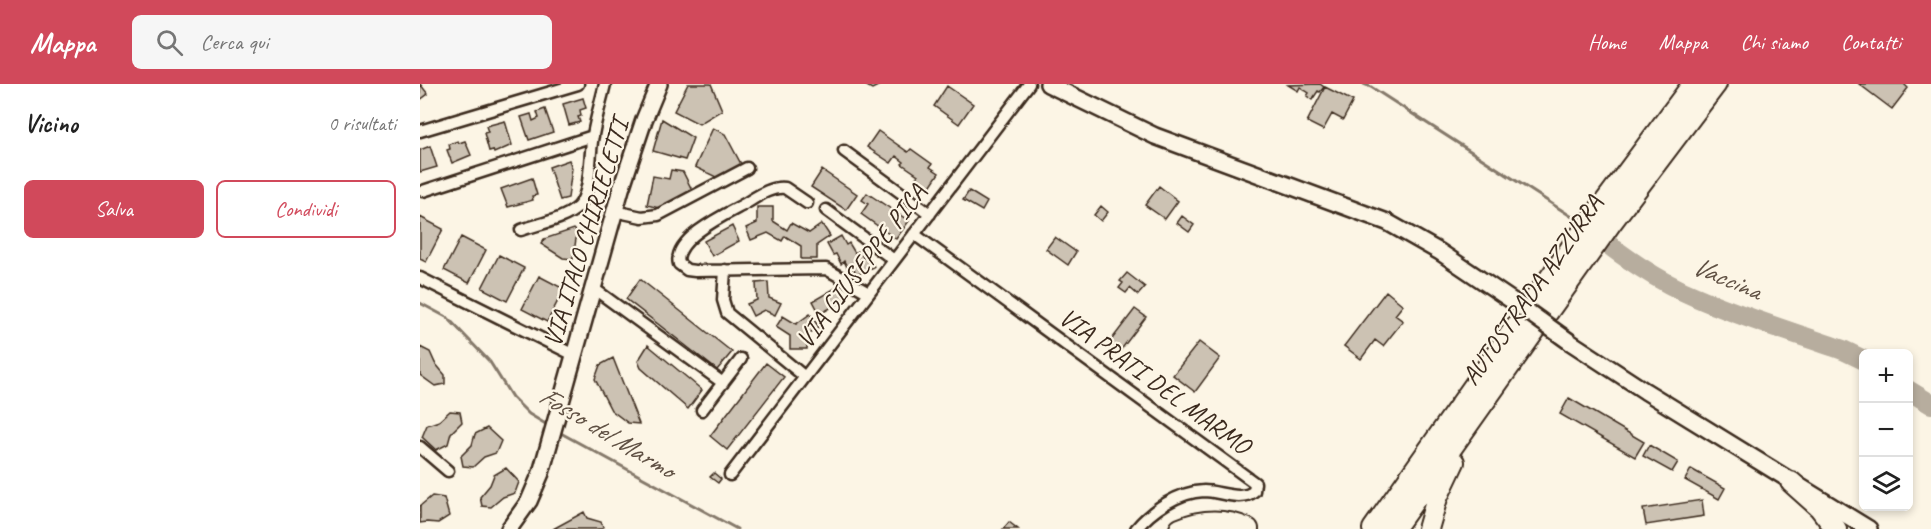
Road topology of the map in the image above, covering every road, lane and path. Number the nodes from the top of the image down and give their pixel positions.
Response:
1 (578, 84) edge
2 (605, 84) edge
3 (659, 84) edge
4 (1029, 84) edge
5 (1048, 84) edge
6 (1693, 84) edge
7 (1716, 84) edge
8 (420, 131) edge
9 (593, 136) junction
10 (844, 151) dead end
11 (747, 168) dead end
12 (423, 191) dead end
13 (807, 204) dead end
14 (826, 210) dead end
15 (614, 211) junction
16 (930, 214) junction
17 (1604, 218) junction
18 (521, 230) dead end
19 (914, 234) junction
20 (1585, 245) junction
21 (894, 260) junction
22 (725, 270) junction
23 (420, 278) edge
24 (593, 288) junction
25 (869, 293) junction
26 (1528, 342) junction
27 (574, 355) junction
28 (741, 359) dead end
29 (805, 377) junction
30 (723, 383) junction
31 (1474, 386) junction
32 (702, 410) dead end
33 (420, 447) edge
34 (448, 471) dead end
35 (730, 475) dead end
36 (1791, 482) junction
37 (509, 529) edge
38 (1136, 529) edge
39 (1180, 529) edge
40 (1197, 529) edge
41 (1233, 529) edge
42 (1248, 529) edge
43 (1363, 529) edge
44 (1373, 529) edge
45 (1394, 529) edge
46 (1428, 529) edge
47 (1836, 529) edge
48 (1869, 529) edge

1 - 8 street
2 - 9 street
3 - 15 main road, VIA ITALO CHIRIELETTI
4 - 16 street, VIA GIUSEPPE PICA
5 - 36 main road, bridge
6 - 17 highway, AUTOSTRADA AZZURRA
7 - 17 highway, AUTOSTRADA AZZURRA
9 - 12 street
9 - 18 street
10 - 16 street
11 - 15 street
13 - 22 street
14 - 21 street
15 - 24 main road, VIA ITALO CHIRIELETTI
16 - 19 street, VIA GIUSEPPE PICA
17 - 20 highway, AUTOSTRADA AZZURRA
19 - 21 street, VIA GIUSEPPE PICA
19 - 38 street, VIA PRATI DEL MARMO
20 - 26 highway, AUTOSTRADA AZZURRA
20 - 31 highway, AUTOSTRADA AZZURRA
21 - 25 street, VIA GIUSEPPE PICA
22 - 25 street
22 - 29 street
23 - 27 street
24 - 27 main road, VIA ITALO CHIRIELETTI
24 - 30 street
25 - 29 street, VIA GIUSEPPE PICA
26 - 45 highway, AUTOSTRADA AZZURRA
26 - 46 highway
27 - 37 main road, VIA ITALO CHIRIELETTI
28 - 30 street
29 - 35 street, VIA GIUSEPPE PICA
30 - 32 street
31 - 43 highway
31 - 44 highway, AUTOSTRADA AZZURRA
33 - 34 street
36 - 47 highway
36 - 48 main road
39 - 42 highway
40 - 41 highway

